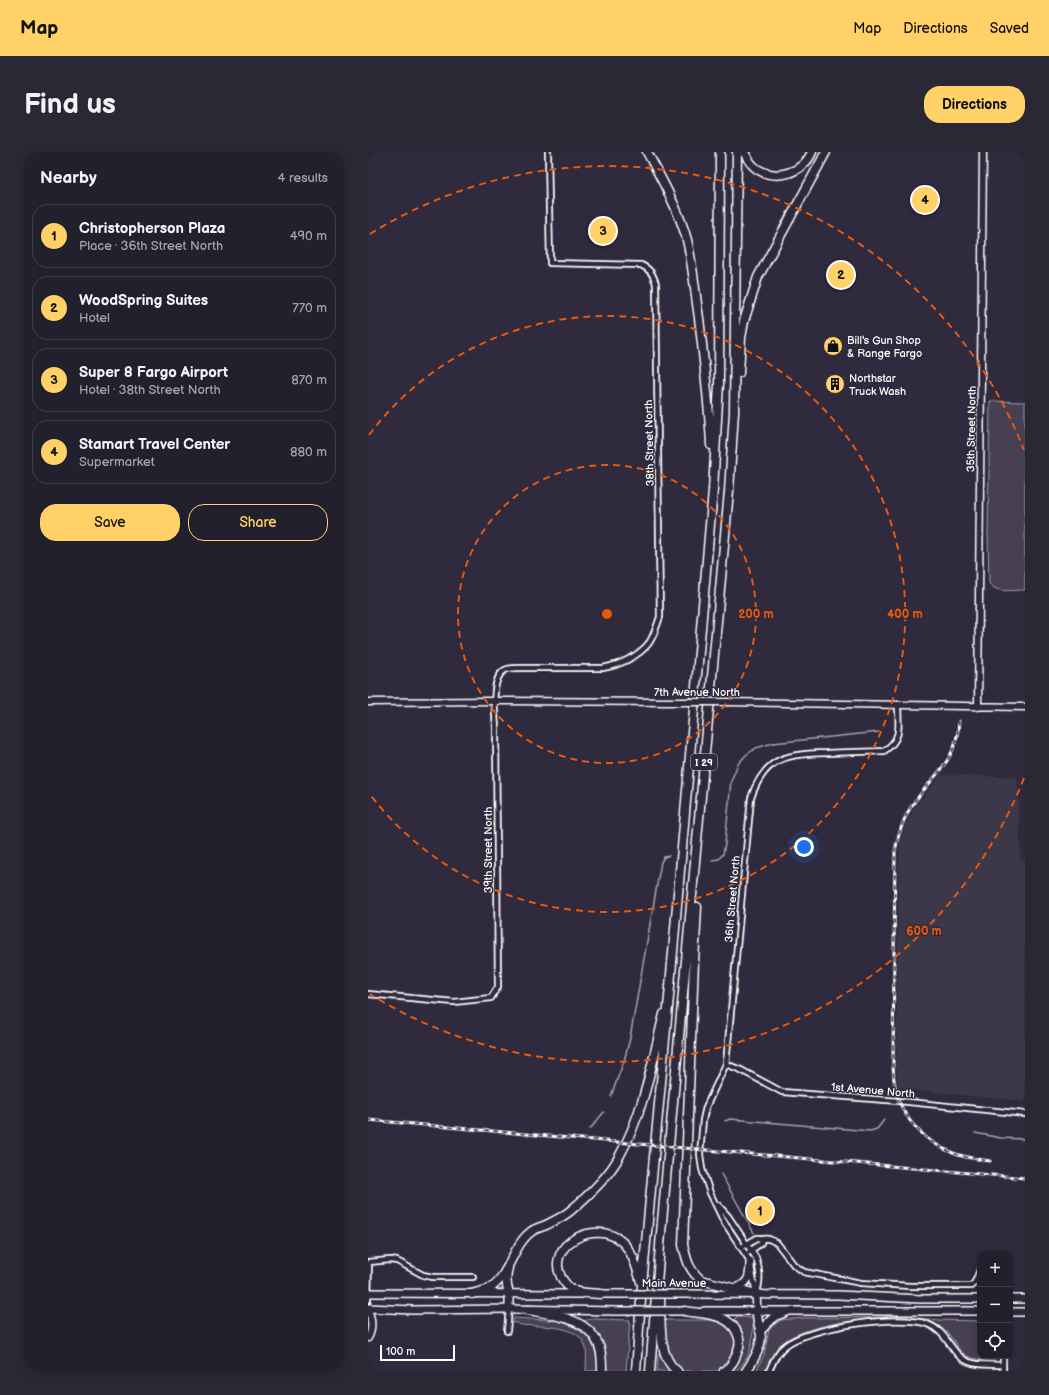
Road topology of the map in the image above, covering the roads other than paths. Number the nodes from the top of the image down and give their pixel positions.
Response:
1 (548, 152) edge
2 (647, 152) edge
3 (720, 152) edge
4 (737, 152) edge
5 (744, 152) edge
6 (812, 152) edge
7 (824, 152) edge
8 (983, 152) edge
9 (734, 412) junction
10 (713, 490) junction
11 (494, 701) junction
12 (368, 702) edge
13 (898, 705) junction
14 (978, 707) junction
15 (1025, 707) edge
16 (697, 840) junction
17 (670, 986) junction
18 (368, 994) edge
19 (726, 1064) junction
20 (1025, 1114) edge
21 (715, 1201) junction
22 (762, 1238) junction
23 (747, 1243) junction
24 (742, 1247) junction
25 (751, 1250) junction
26 (660, 1252) junction
27 (748, 1257) junction
28 (509, 1264) junction
29 (473, 1277) dead end
30 (977, 1277) edge
31 (642, 1285) junction
32 (737, 1288) junction
33 (368, 1293) edge
34 (472, 1294) junction
35 (509, 1294) junction
36 (601, 1294) junction
37 (720, 1294) junction
38 (756, 1294) junction
39 (977, 1299) edge
40 (1013, 1299) edge
41 (368, 1300) edge
42 (1025, 1300) edge
43 (368, 1309) edge
44 (509, 1309) junction
45 (528, 1310) junction
46 (684, 1311) junction
47 (757, 1311) junction
48 (786, 1312) junction
49 (977, 1312) edge
50 (1013, 1312) edge
51 (1025, 1312) edge
52 (760, 1330) junction
53 (507, 1331) dead end
54 (368, 1338) edge
55 (1003, 1359) edge
56 (1002, 1365) junction
57 (602, 1371) edge
58 (636, 1371) edge
59 (650, 1371) edge
60 (677, 1371) edge
61 (724, 1371) edge
62 (746, 1371) edge
63 (769, 1371) edge
64 (1003, 1371) edge

1 - 11 street, 38th Street North
2 - 10 highway
3 - 10 highway, I 29
4 - 9 highway, I 29
5 - 6 highway
7 - 9 highway
8 - 14 street, 35th Street North
9 - 16 highway, I 29
10 - 17 highway, I 29
11 - 12 street, 7th Avenue North
11 - 13 street, 7th Avenue North, bridge
11 - 18 street, 39th Street North
13 - 14 street, 7th Avenue North
13 - 19 street, 36th Street North
14 - 15 street, 7th Avenue North
16 - 26 highway, I 29
16 - 32 highway
17 - 28 highway
17 - 31 highway, I 29
19 - 20 street, 1st Avenue North
19 - 21 street, 36th Street North
21 - 23 street, 36th Street North
21 - 24 street, 36th Street North
22 - 23 street
22 - 25 street
22 - 30 street
23 - 24 street
23 - 25 street, 36th Street North
24 - 27 street, 36th Street North
25 - 27 street
25 - 38 street, 36th Street North
26 - 59 highway, I 29
26 - 60 highway
27 - 32 main road
27 - 38 street, 36th Street North
28 - 34 highway
28 - 35 highway
29 - 33 street
31 - 36 highway
31 - 58 highway, I 29
32 - 37 main road
32 - 38 highway
33 - 34 main road, Main Avenue
33 - 41 street
34 - 35 main road, Main Avenue
35 - 36 main road, Main Avenue
35 - 44 main road
36 - 37 main road, Main Avenue, bridge
37 - 38 main road, Main Avenue
38 - 39 main road, Main Avenue
38 - 47 main road
40 - 42 main road
43 - 44 main road
43 - 54 street
44 - 45 main road
44 - 53 street
45 - 46 main road, bridge
45 - 57 highway
46 - 47 main road
46 - 61 highway
47 - 48 main road
47 - 52 highway
48 - 49 main road
48 - 52 highway
50 - 51 main road
52 - 62 highway
55 - 56 street
56 - 63 street
56 - 64 street

